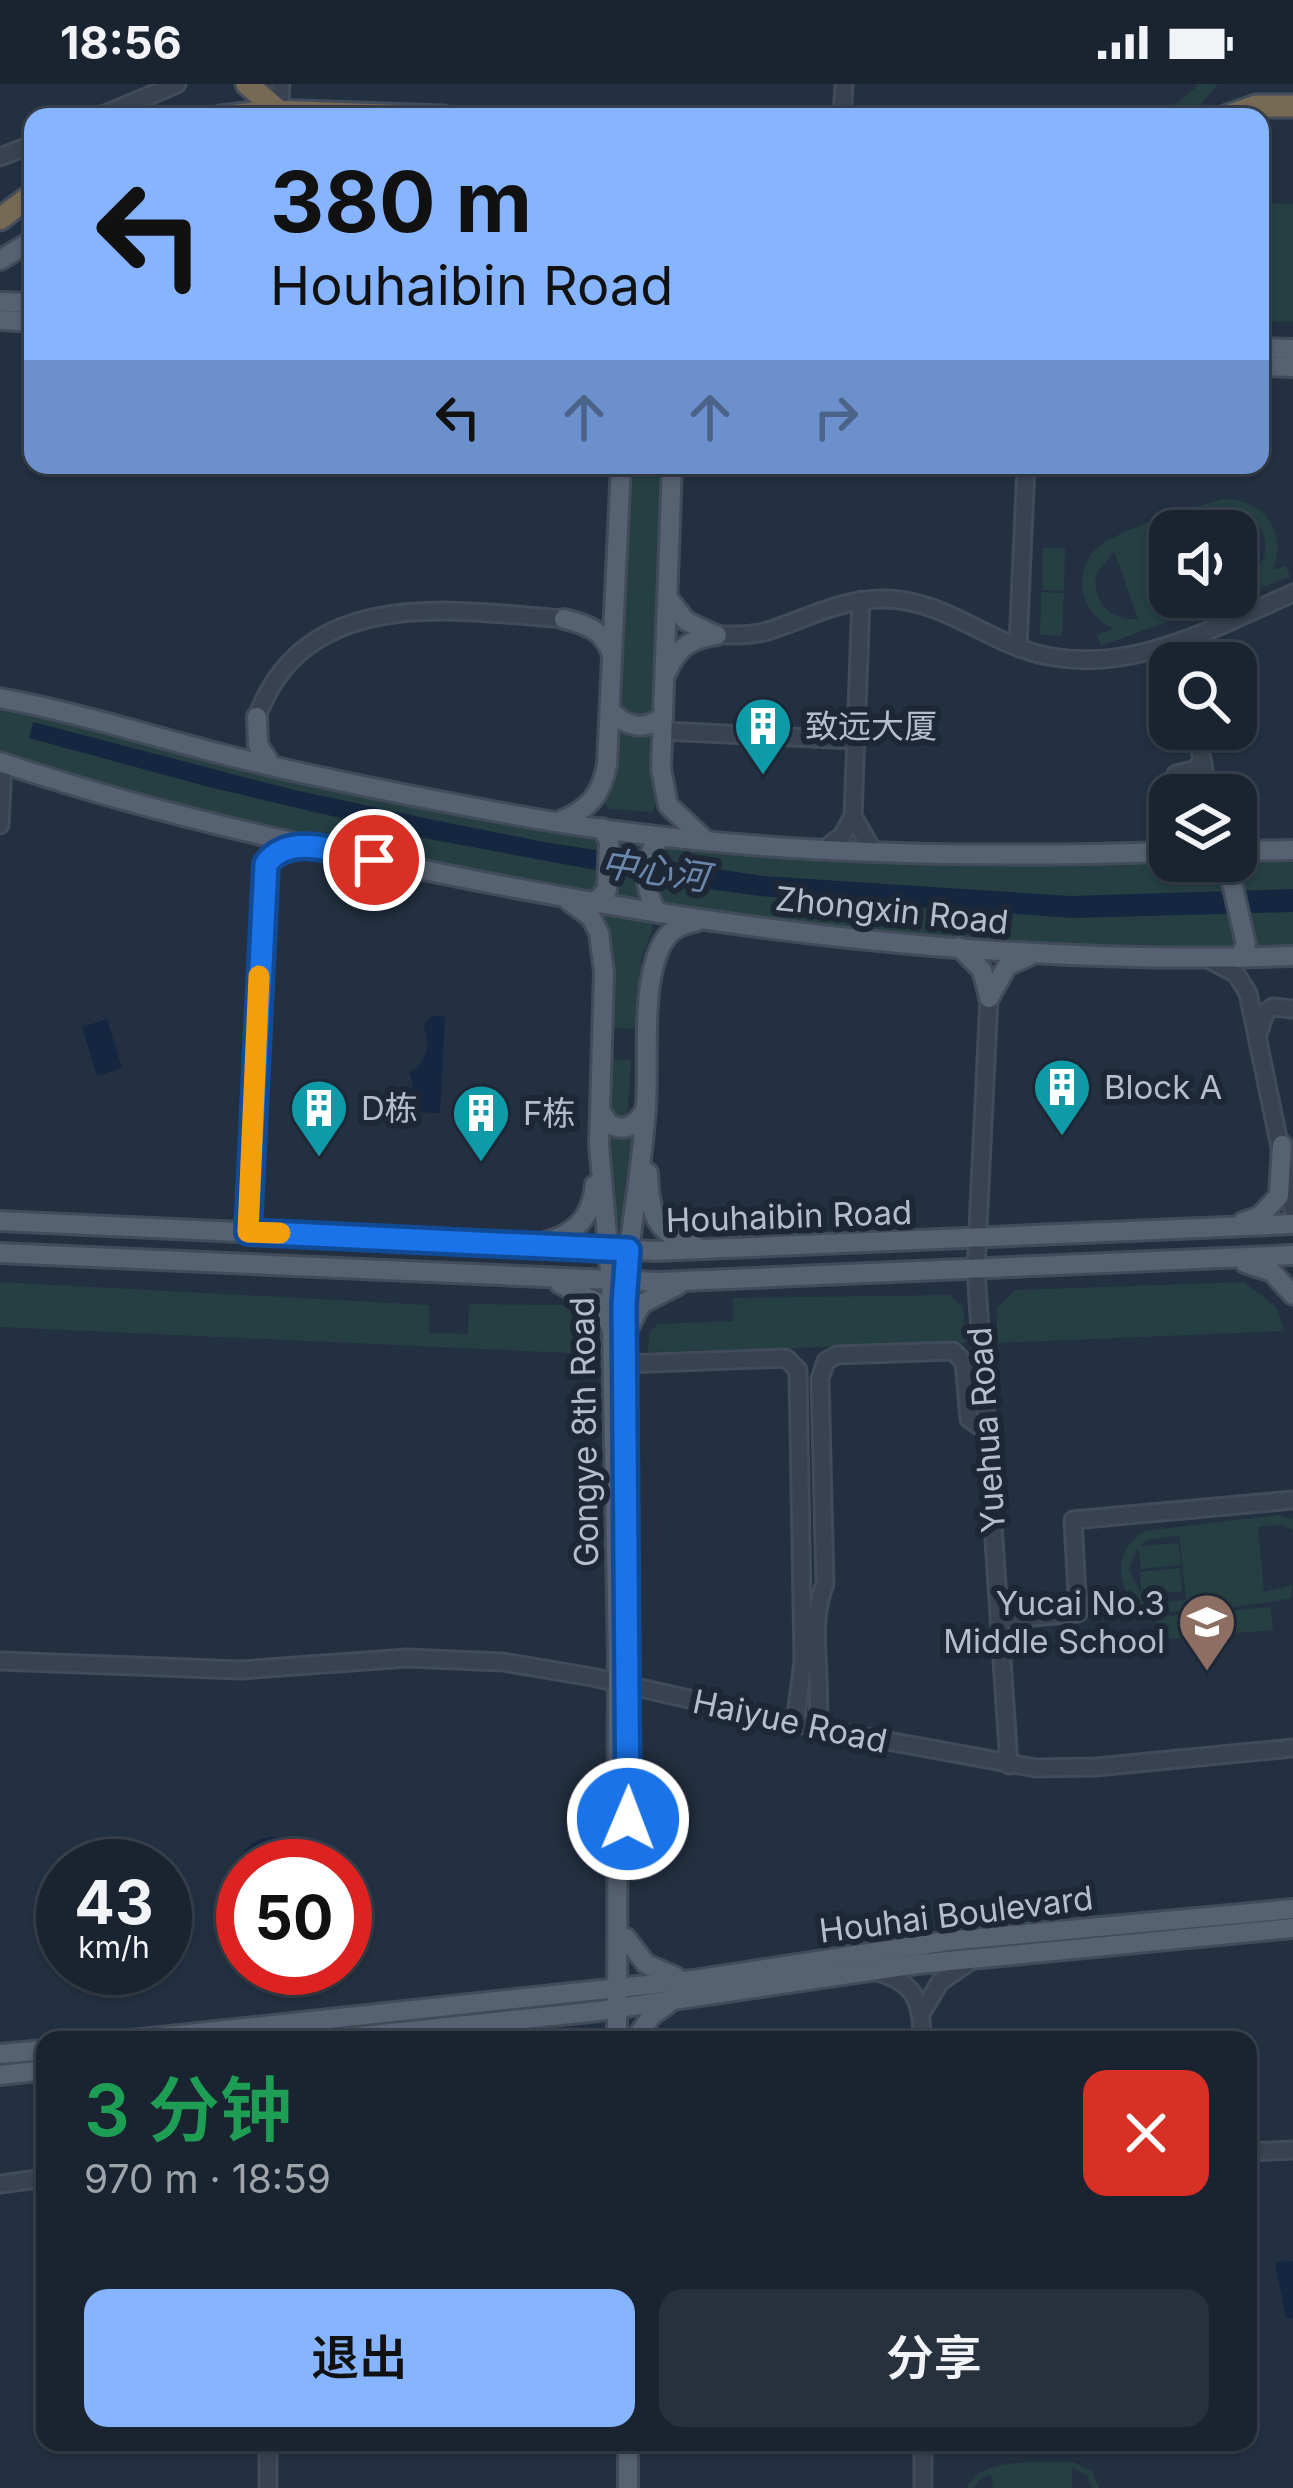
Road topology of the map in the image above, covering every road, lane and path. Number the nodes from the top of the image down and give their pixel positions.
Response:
1 (177, 84) edge
2 (248, 84) edge
3 (1293, 106) edge
4 (120, 108) edge
5 (276, 108) edge
6 (1250, 108) edge
7 (24, 201) edge
8 (0, 220) edge
9 (621, 474) edge
10 (673, 474) edge
11 (1026, 474) edge
12 (616, 590) junction
13 (1293, 593) edge
14 (668, 597) junction
15 (861, 600) junction
16 (564, 619) junction
17 (717, 635) junction
18 (1179, 642) edge
19 (1018, 647) junction
20 (1149, 651) edge
21 (613, 657) junction
22 (664, 677) junction
23 (0, 698) edge
24 (610, 710) junction
25 (256, 717) junction
26 (662, 723) junction
27 (856, 740) junction
28 (1200, 750) edge
29 (224, 755) junction
30 (1202, 759) junction
31 (1, 762) edge
32 (271, 765) junction
33 (1176, 774) dead end
34 (1205, 774) edge
35 (853, 816) junction
36 (558, 822) junction
37 (0, 825) edge
38 (247, 833) junction
39 (606, 835) junction
40 (708, 842) junction
41 (656, 843) junction
42 (298, 845) junction
43 (823, 850) junction
44 (1293, 850) edge
45 (873, 851) junction
46 (1149, 852) edge
47 (1257, 856) edge
48 (264, 872) junction
49 (1234, 882) edge
50 (601, 896) junction
51 (559, 897) junction
52 (653, 905) junction
53 (708, 921) junction
54 (959, 947) junction
55 (1243, 951) junction
56 (1038, 954) junction
57 (1293, 956) edge
58 (1205, 958) junction
59 (989, 998) junction
60 (1293, 1009) edge
61 (1259, 1038) junction
62 (646, 1109) junction
63 (600, 1110) junction
64 (599, 1144) junction
65 (1282, 1144) junction
66 (1293, 1210) edge
67 (0, 1221) edge
68 (1293, 1224) edge
69 (1219, 1228) junction
70 (248, 1232) junction
71 (976, 1238) junction
72 (530, 1246) junction
73 (618, 1250) junction
74 (712, 1251) junction
75 (0, 1253) edge
76 (1293, 1255) edge
77 (1223, 1260) junction
78 (976, 1270) junction
79 (546, 1278) junction
80 (619, 1281) junction
81 (686, 1282) junction
82 (1293, 1295) edge
83 (618, 1337) junction
84 (624, 1364) junction
85 (986, 1431) junction
86 (1293, 1500) edge
87 (999, 1620) junction
88 (0, 1661) edge
89 (623, 1684) junction
90 (795, 1724) junction
91 (817, 1728) junction
92 (1293, 1748) edge
93 (1009, 1765) junction
94 (1293, 1910) edge
95 (1293, 1928) edge
96 (621, 1940) junction
97 (976, 1958) junction
98 (872, 1971) junction
99 (693, 1980) junction
100 (622, 1997) junction
101 (678, 2000) junction
102 (564, 2004) junction
103 (922, 2012) junction
104 (240, 2031) edge
105 (385, 2031) edge
106 (604, 2031) edge
107 (616, 2031) edge
108 (629, 2031) edge
109 (639, 2031) edge
110 (922, 2031) edge
111 (36, 2051) edge
112 (0, 2054) edge
113 (36, 2071) edge
114 (0, 2075) edge
115 (1293, 2150) edge
116 (1257, 2152) edge
117 (36, 2179) edge
118 (0, 2184) edge
119 (268, 2451) edge
120 (616, 2451) edge
121 (628, 2451) edge
122 (923, 2451) edge
123 (268, 2488) edge
124 (616, 2488) edge
125 (628, 2488) edge
126 (923, 2488) edge

1 - 4 street
2 - 5 highway
3 - 6 highway
7 - 8 highway
9 - 12 main road
10 - 14 main road
11 - 19 street
12 - 16 main road
12 - 21 main road
13 - 18 street
14 - 17 main road
14 - 22 main road
15 - 17 street
15 - 19 street
15 - 27 street
16 - 21 main road
16 - 25 street
17 - 22 main road
19 - 20 street
21 - 24 main road
22 - 26 main road
23 - 29 main road, Zhongxin Road
24 - 26 main road
24 - 36 main road
25 - 29 main road
25 - 32 main road
26 - 27 street
26 - 40 main road
27 - 35 street
28 - 30 street
29 - 32 main road, Zhongxin Road
30 - 33 street
30 - 34 street
31 - 37 street
31 - 38 main road, Zhongxin Road
32 - 36 main road, Zhongxin Road
35 - 43 street
35 - 45 street
36 - 39 main road, Zhongxin Road
38 - 42 main road, Zhongxin Road
38 - 48 main road
39 - 41 main road, Zhongxin Road
39 - 50 main road
40 - 41 main road, Zhongxin Road
40 - 43 main road, Zhongxin Road
41 - 52 main road
42 - 48 main road
42 - 51 main road, Zhongxin Road
43 - 45 main road, Zhongxin Road
44 - 47 main road
45 - 46 main road, Zhongxin Road
48 - 70 street
49 - 55 main road
50 - 51 main road, Zhongxin Road
50 - 52 main road, Zhongxin Road
51 - 63 main road, Gongye 8th Road
52 - 53 main road, Zhongxin Road
53 - 54 main road, Zhongxin Road
53 - 62 main road, Gongye 8th Road
54 - 56 main road, Zhongxin Road
54 - 59 main road
55 - 57 main road, Zhongxin Road
55 - 58 main road, Zhongxin Road
56 - 58 main road, Zhongxin Road
56 - 59 main road
58 - 61 street
59 - 71 street
60 - 61 street
61 - 65 street
62 - 63 main road
62 - 73 main road, Gongye 8th Road
62 - 74 main road
63 - 64 main road, Gongye 8th Road
64 - 72 main road
64 - 73 main road, Gongye 8th Road
65 - 66 street
65 - 69 main road
67 - 70 main road, Houhaibin Road
68 - 69 main road, Houhaibin Road
69 - 71 main road, Houhaibin Road
70 - 72 main road, Houhaibin Road
71 - 74 main road, Houhaibin Road
71 - 78 street, Yuehua Road
72 - 73 main road, Houhaibin Road
73 - 74 main road, Houhaibin Road
73 - 80 main road, Gongye 8th Road
75 - 79 main road, Houhaibin Road
76 - 77 main road, Houhaibin Road
77 - 78 main road, Houhaibin Road
77 - 82 main road
78 - 81 main road, Houhaibin Road
78 - 85 street, Yuehua Road
79 - 80 main road, Houhaibin Road
79 - 83 main road
80 - 81 main road, Houhaibin Road
80 - 83 main road, Gongye 8th Road
81 - 83 main road
83 - 84 main road, Gongye 8th Road
83 - 89 main road, Gongye 8th Road
84 - 89 main road, Gongye 8th Road
84 - 90 street
85 - 87 street, Yuehua Road
85 - 91 street
86 - 87 street
87 - 93 street, Yuehua Road
88 - 89 street, Haiyue Road
89 - 90 street, Haiyue Road
89 - 96 main road, Gongye 8th Road
90 - 91 street, Haiyue Road
91 - 93 street, Haiyue Road
92 - 93 street, Haiyue Road
94 - 99 main road, Houhai Boulevard
95 - 97 main road, Houhai Boulevard
96 - 99 main road
96 - 100 main road, Gongye 8th Road
96 - 102 main road
97 - 98 main road, Houhai Boulevard
97 - 103 street
98 - 101 main road, Houhai Boulevard
98 - 103 street
99 - 100 main road, Houhai Boulevard
100 - 101 main road, Houhai Boulevard
100 - 102 main road
100 - 107 main road, Gongye 8th Road
100 - 108 main road, Gongye 8th Road
101 - 109 main road
102 - 104 main road
102 - 105 main road
102 - 106 main road
103 - 110 street
111 - 112 main road
113 - 114 main road
115 - 116 street
117 - 118 street
119 - 123 street
120 - 124 main road
121 - 125 main road
122 - 126 street

